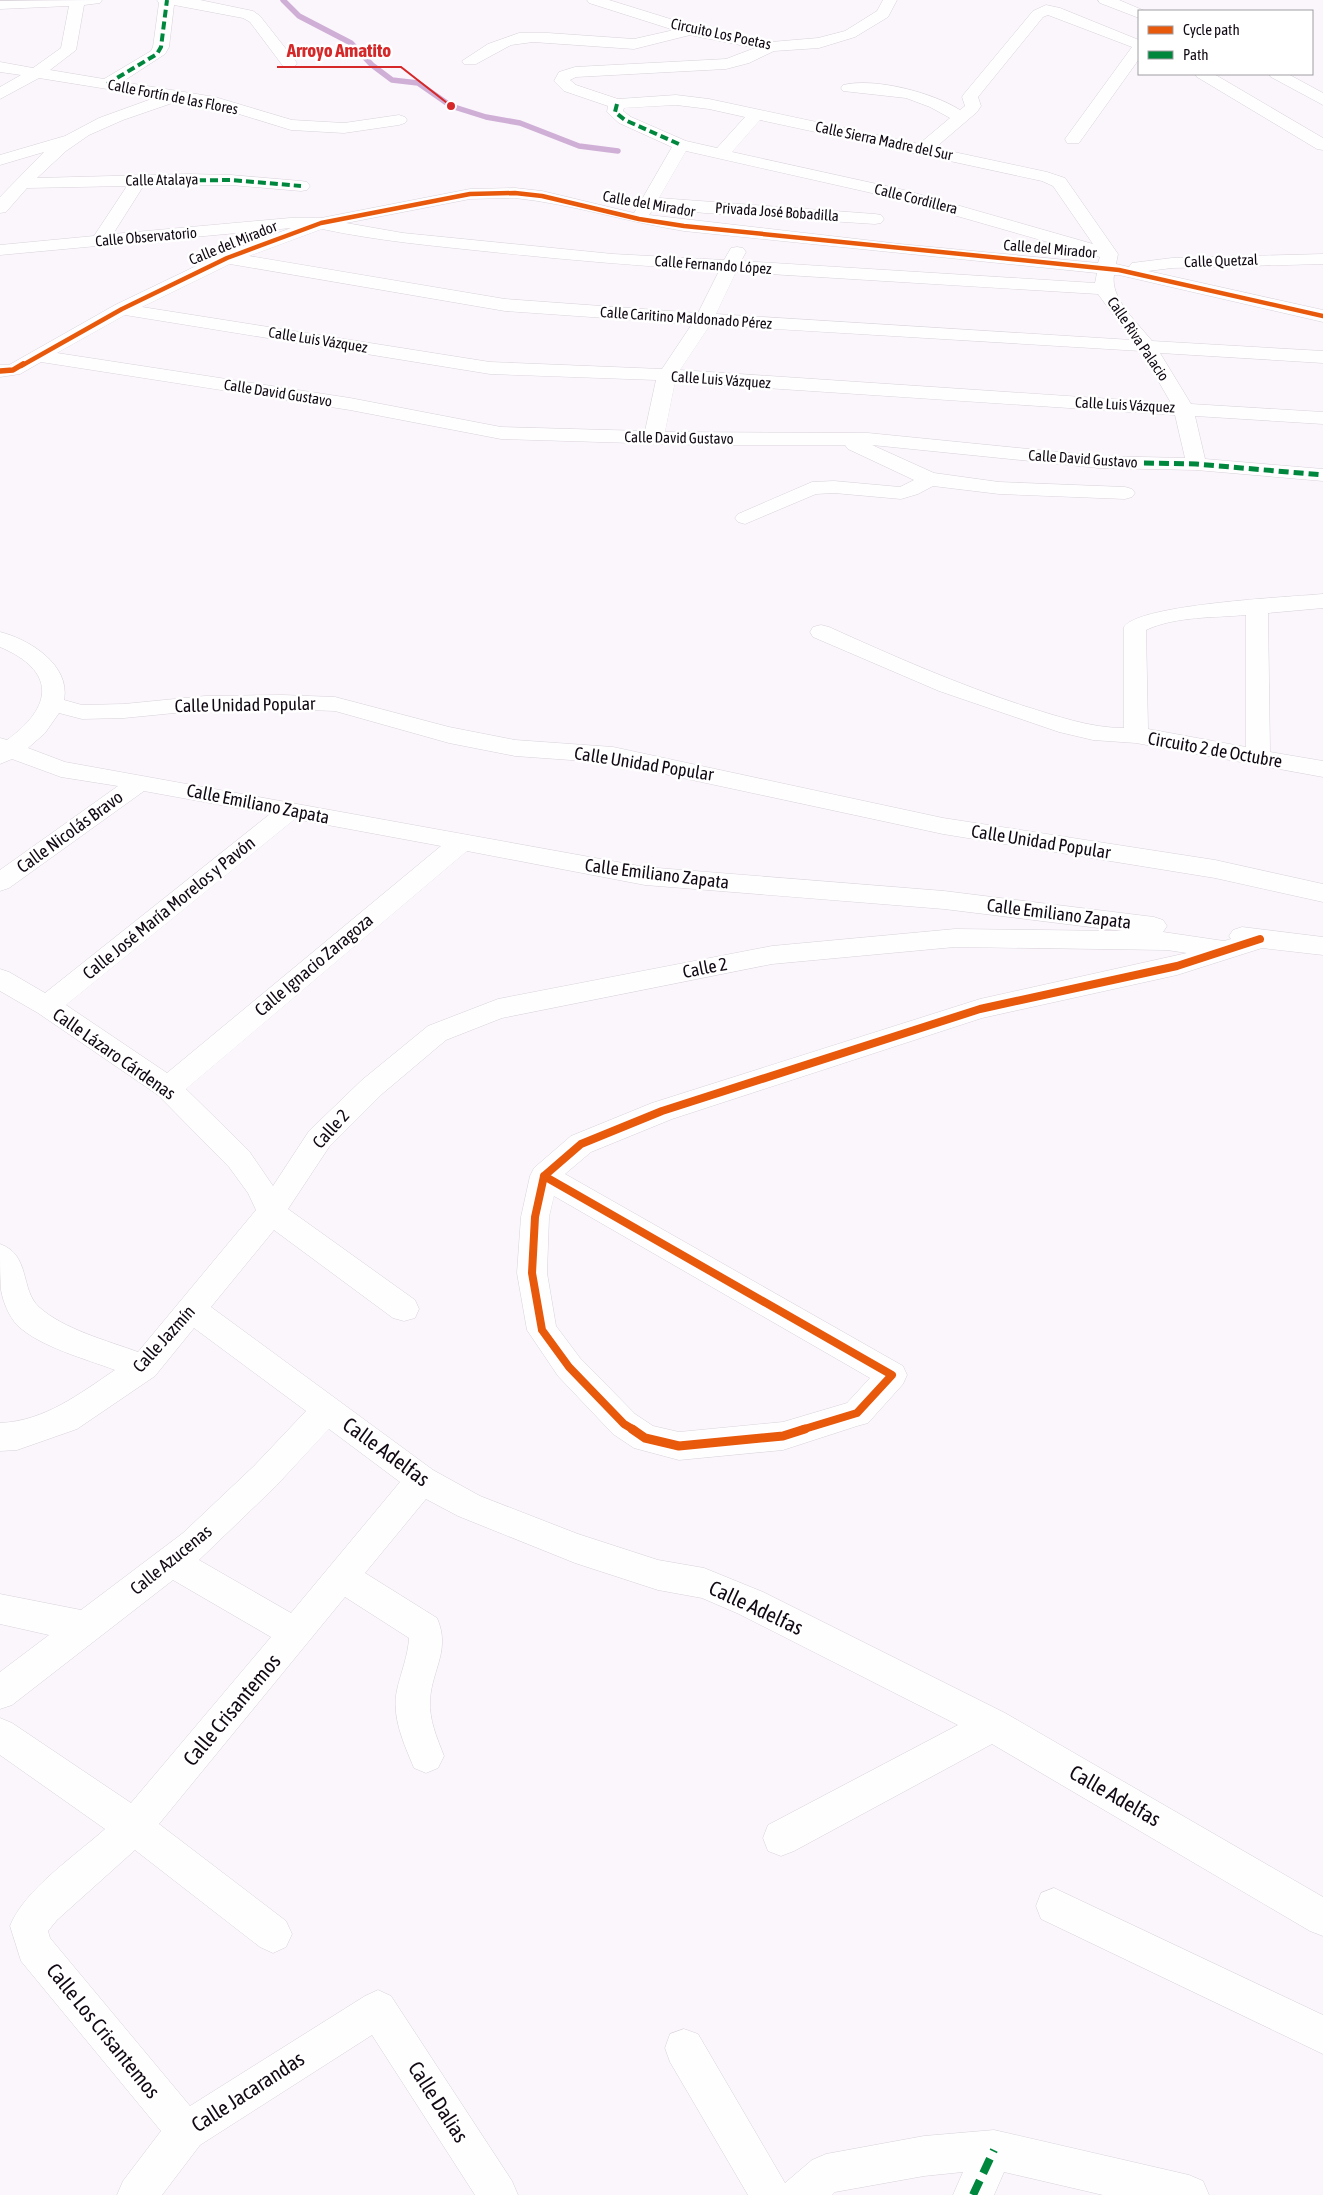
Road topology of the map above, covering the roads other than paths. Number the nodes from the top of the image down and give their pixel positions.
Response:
1 (78, 0) edge
2 (96, 0) edge
3 (165, 0) edge
4 (594, 0) edge
5 (890, 0) edge
6 (1105, 0) edge
7 (0, 5) edge
8 (1138, 13) edge
9 (690, 30) junction
10 (1138, 46) edge
11 (771, 47) junction
12 (1138, 47) edge
13 (470, 60) dead end
14 (289, 63) dead end
15 (0, 67) edge
16 (36, 73) junction
17 (1205, 75) edge
18 (1279, 75) edge
19 (107, 84) junction
20 (849, 88) dead end
21 (0, 94) edge
22 (180, 95) junction
23 (1323, 100) edge
24 (618, 104) junction
25 (756, 114) junction
26 (961, 118) junction
27 (399, 120) dead end
28 (71, 139) junction
29 (1073, 139) dead end
30 (681, 145) junction
31 (1323, 145) edge
32 (923, 149) junction
33 (721, 154) junction
34 (0, 160) edge
35 (138, 181) junction
36 (23, 183) junction
37 (301, 186) dead end
38 (649, 202) junction
39 (0, 208) edge
40 (638, 219) junction
41 (875, 219) dead end
42 (322, 223) junction
43 (746, 232) junction
44 (100, 241) junction
45 (0, 250) edge
46 (227, 258) junction
47 (1323, 258) edge
48 (1112, 264) junction
49 (730, 267) junction
50 (1106, 289) junction
51 (122, 309) junction
52 (1323, 316) edge
53 (704, 320) junction
54 (1148, 348) junction
55 (40, 356) junction
56 (1323, 357) edge
57 (0, 371) edge
58 (667, 376) junction
59 (1184, 408) junction
60 (1323, 418) edge
61 (654, 438) junction
62 (840, 438) junction
63 (1196, 464) junction
64 (1323, 475) edge
65 (929, 479) junction
66 (1125, 493) dead end
67 (745, 518) dead end
68 (1323, 602) edge
69 (1257, 607) junction
70 (821, 632) dead end
71 (0, 639) edge
72 (52, 704) junction
73 (1136, 735) junction
74 (3, 750) edge
75 (1258, 757) junction
76 (1323, 769) edge
77 (140, 782) junction
78 (291, 810) junction
79 (461, 843) junction
80 (0, 882) edge
81 (1323, 893) edge
82 (1260, 939) junction
83 (1323, 946) edge
84 (1225, 950) junction
85 (0, 979) edge
86 (47, 1006) junction
87 (168, 1088) junction
88 (544, 1176) junction
89 (272, 1212) junction
90 (0, 1256) edge
91 (404, 1309) dead end
92 (192, 1310) junction
93 (144, 1367) junction
94 (327, 1410) junction
95 (0, 1437) edge
96 (422, 1480) junction
97 (171, 1561) junction
98 (342, 1577) junction
99 (0, 1610) edge
100 (85, 1628) junction
101 (295, 1633) junction
102 (0, 1694) edge
103 (994, 1725) junction
104 (0, 1735) edge
105 (426, 1756) dead end
106 (134, 1827) junction
107 (781, 1838) dead end
108 (1054, 1906) dead end
109 (1323, 1918) edge
110 (28, 1926) joint
111 (273, 1934) dead end
112 (378, 2008) joint
113 (1323, 2035) edge
114 (684, 2048) dead end
115 (186, 2131) junction
116 (994, 2150) junction
117 (137, 2195) edge
118 (498, 2195) edge
119 (770, 2195) edge
120 (800, 2195) edge
121 (973, 2195) edge
122 (1189, 2195) edge

1 - 2 street
1 - 7 street
1 - 16 street
3 - 14 street
3 - 19 street
4 - 9 street, Circuito Los Poetas
5 - 11 street, Circuito Los Poetas
6 - 8 street
9 - 11 street, Circuito Los Poetas
9 - 13 street
10 - 26 street
11 - 24 street
12 - 29 street
15 - 16 street, Calle Fortín de las Flores
16 - 19 street, Calle Fortín de las Flores
16 - 21 street
17 - 31 street
18 - 23 street
19 - 22 street, Calle Fortín de las Flores
20 - 26 street
22 - 27 street, Calle Fortín de las Flores
22 - 28 street
24 - 25 street, Calle Sierra Madre del Sur
24 - 30 street, Calle Cordillera
25 - 32 street, Calle Sierra Madre del Sur
25 - 33 street
26 - 32 street
28 - 34 street
28 - 36 street
30 - 33 street, Calle Cordillera
30 - 38 street
32 - 48 street, Calle Sierra Madre del Sur
33 - 48 street, Calle Cordillera
35 - 36 street, Calle Atalaya
35 - 37 street, Calle Atalaya
35 - 44 street
36 - 39 street
38 - 40 street
38 - 41 street, Privada José Bobadilla
40 - 42 street, Calle del Mirador
40 - 43 street, Calle del Mirador
42 - 44 street, Calle Observatorio
42 - 46 street, Calle del Mirador
42 - 49 street, Calle Fernando López
43 - 48 street, Calle del Mirador
43 - 49 street
44 - 45 street, Calle Observatorio
46 - 51 street, Calle del Mirador
46 - 53 street, Calle Caritino Maldonado Pérez
47 - 48 street, Calle Quetzal
48 - 50 street, Calle Riva Palacio
48 - 52 street, Calle del Mirador
49 - 50 street, Calle Fernando López
49 - 53 street
50 - 54 street, Calle Riva Palacio
51 - 55 street, Calle del Mirador
51 - 58 street, Calle Luis Vázquez
53 - 54 street, Calle Caritino Maldonado Pérez
53 - 58 street
54 - 56 street, Calle Caritino Maldonado Pérez
54 - 59 street, Calle Riva Palacio
55 - 57 street, Calle del Mirador
55 - 61 street, Calle David Gustavo
58 - 59 street, Calle Luis Vázquez
58 - 61 street
59 - 60 street, Calle Luis Vázquez
59 - 63 street, Calle Riva Palacio
61 - 62 street, Calle David Gustavo
62 - 63 street, Calle David Gustavo
62 - 65 street
63 - 64 street, Calle David Gustavo
65 - 66 street
65 - 67 street
68 - 69 street, Circuito 2 de Octubre
69 - 73 street, Circuito 2 de Octubre
69 - 75 street
70 - 73 street
71 - 72 street
72 - 74 street
72 - 81 street, Calle Unidad Popular
73 - 75 street, Circuito 2 de Octubre
74 - 77 street, Calle Emiliano Zapata
75 - 76 street, Circuito 2 de Octubre
77 - 78 street, Calle Emiliano Zapata
77 - 80 street, Calle Nicolás Bravo
78 - 79 street, Calle Emiliano Zapata
78 - 86 street, Calle José María Morelos y Pavón
79 - 82 street, Calle Emiliano Zapata
79 - 87 street, Calle Ignacio Zaragoza
82 - 83 street, Calle Emiliano Zapata
82 - 84 street
84 - 88 street
84 - 89 street, Calle 2
85 - 86 street, Calle Lázaro Cárdenas
86 - 87 street, Calle Lázaro Cárdenas
87 - 89 street, Calle Lázaro Cárdenas
88 - 88 street
89 - 91 street
89 - 92 street, Calle Jazmín
90 - 93 street
92 - 93 street, Calle Jazmín
92 - 94 street, Calle Adelfas
93 - 95 street, Calle Jazmín
94 - 96 street, Calle Adelfas
94 - 97 street, Calle Azucenas
96 - 98 street, Calle Crisantemos
96 - 103 street, Calle Adelfas
97 - 100 street, Calle Azucenas
97 - 101 street
98 - 101 street, Calle Crisantemos
98 - 105 street
99 - 100 street
100 - 102 street, Calle Azucenas
101 - 106 street, Calle Crisantemos
103 - 107 street
103 - 109 street, Calle Adelfas
104 - 106 street
106 - 110 street, Calle Crisantemos
106 - 111 street
108 - 113 street
110 - 115 street, Calle Los Crisantemos
112 - 115 street, Calle Jacarandas
112 - 118 street, Calle Dalias
114 - 119 street
115 - 117 street, Calle Jacarandas
116 - 120 street
116 - 121 street
116 - 122 street

